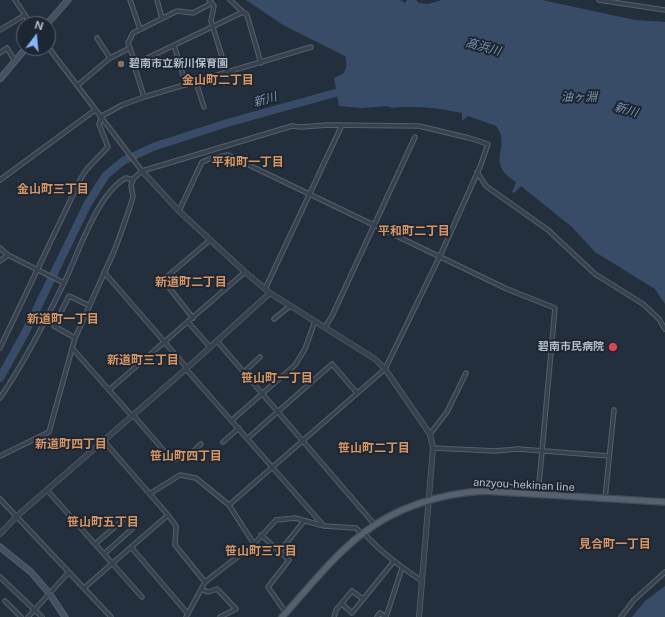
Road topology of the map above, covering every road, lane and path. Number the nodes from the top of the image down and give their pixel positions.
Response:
1 (16, 0) edge
2 (68, 0) edge
3 (130, 0) edge
4 (157, 0) edge
5 (209, 0) edge
6 (230, 0) edge
7 (599, 0) edge
8 (212, 3) junction
9 (665, 10) edge
10 (243, 12) junction
11 (25, 15) joint
12 (54, 16) edge
13 (162, 18) junction
14 (213, 26) junction
15 (140, 29) junction
16 (0, 30) edge
17 (97, 38) dead end
18 (174, 45) junction
19 (130, 48) junction
20 (311, 48) dead end
21 (0, 53) edge
22 (19, 56) edge
23 (55, 56) edge
24 (110, 58) junction
25 (15, 61) junction
26 (261, 63) junction
27 (136, 65) junction
28 (227, 73) junction
29 (0, 79) edge
30 (196, 82) junction
31 (78, 85) junction
32 (186, 85) junction
33 (144, 97) junction
34 (204, 107) dead end
35 (95, 110) junction
36 (101, 118) junction
37 (342, 125) junction
38 (415, 136) dead end
39 (142, 171) junction
40 (477, 172) junction
41 (0, 180) edge
42 (133, 180) junction
43 (310, 194) junction
44 (179, 211) junction
45 (375, 225) junction
46 (210, 240) junction
47 (0, 248) edge
48 (8, 255) junction
49 (440, 256) junction
50 (0, 261) edge
51 (38, 270) junction
52 (104, 272) junction
53 (245, 272) junction
54 (64, 282) junction
55 (265, 289) junction
56 (270, 293) junction
57 (88, 305) junction
58 (290, 306) junction
59 (193, 318) junction
60 (274, 319) dead end
61 (315, 321) junction
62 (188, 322) junction
63 (325, 327) junction
64 (665, 329) edge
65 (75, 338) junction
66 (217, 341) junction
67 (166, 342) junction
68 (210, 347) junction
69 (0, 348) edge
70 (72, 348) junction
71 (260, 357) dead end
72 (186, 369) junction
73 (385, 369) junction
74 (244, 372) junction
75 (466, 373) dead end
76 (109, 390) junction
77 (261, 393) junction
78 (357, 393) junction
79 (0, 398) edge
80 (614, 410) dead end
81 (278, 412) junction
82 (132, 415) junction
83 (232, 420) junction
84 (239, 428) junction
85 (430, 434) junction
86 (248, 438) junction
87 (103, 440) junction
88 (302, 440) junction
89 (223, 442) dead end
90 (201, 444) dead end
91 (433, 448) junction
92 (542, 452) junction
93 (0, 456) edge
94 (609, 456) junction
95 (272, 467) junction
96 (47, 490) junction
97 (151, 493) junction
98 (538, 495) junction
99 (0, 499) edge
100 (605, 500) junction
101 (428, 501) junction
102 (665, 502) edge
103 (229, 505) junction
104 (168, 515) junction
105 (17, 516) junction
106 (304, 521) junction
107 (122, 522) dead end
108 (375, 525) junction
109 (324, 526) junction
110 (133, 528) dead end
111 (363, 533) junction
112 (0, 534) edge
113 (261, 535) junction
114 (95, 544) junction
115 (254, 544) junction
116 (132, 547) junction
117 (0, 548) edge
118 (280, 551) junction
119 (104, 554) junction
120 (394, 561) junction
121 (113, 564) junction
122 (402, 568) junction
123 (69, 572) junction
124 (665, 572) edge
125 (0, 577) edge
126 (422, 581) junction
127 (205, 582) junction
128 (84, 588) junction
129 (201, 590) junction
130 (49, 593) junction
131 (142, 597) dead end
132 (363, 599) junction
133 (5, 601) dead end
134 (342, 604) junction
135 (34, 610) junction
136 (352, 613) junction
137 (284, 615) edge
138 (187, 616) edge
139 (21, 617) edge
140 (28, 617) edge
141 (42, 617) edge
142 (65, 617) edge
143 (111, 617) edge
144 (220, 617) edge
145 (334, 617) edge
146 (349, 617) edge
147 (377, 617) edge
148 (385, 617) edge
149 (419, 617) edge
150 (621, 617) edge

1 - 11 street
2 - 12 main road
3 - 15 street
4 - 13 street
5 - 8 street
6 - 10 street
7 - 9 street
8 - 13 street
8 - 14 street
10 - 14 street
10 - 26 street
11 - 16 street
13 - 15 street
14 - 18 street
14 - 28 street
15 - 19 street
17 - 24 street
18 - 27 street
18 - 32 street
19 - 24 street
19 - 27 street
20 - 26 street
21 - 25 street
22 - 25 main road
23 - 31 street
24 - 31 street
25 - 29 main road
26 - 28 street
27 - 33 street
28 - 30 street
30 - 32 street
30 - 34 street
31 - 35 street
32 - 33 street
33 - 36 street
35 - 36 street
35 - 41 street
36 - 39 street
36 - 51 street
37 - 39 street
37 - 40 street
37 - 43 street
38 - 45 street
39 - 42 street
39 - 44 street
40 - 49 street
40 - 64 street
42 - 52 street
42 - 54 street
43 - 44 street
43 - 45 street
43 - 55 street
44 - 46 street
45 - 49 street
45 - 63 street
46 - 53 street
46 - 59 street
47 - 48 street
48 - 50 street
48 - 51 street
49 - 73 street
49 - 92 street
51 - 54 street
51 - 69 street
52 - 57 street
52 - 67 street
53 - 55 street
53 - 59 street
54 - 79 street
55 - 56 street
56 - 58 street
56 - 66 street
57 - 65 street
57 - 65 street
58 - 60 street
58 - 61 street
59 - 62 street
61 - 63 street
61 - 77 street
62 - 67 street
62 - 68 street
63 - 73 street
65 - 70 street
66 - 68 street
66 - 74 street
67 - 72 street
67 - 76 street
68 - 72 street
70 - 76 street
70 - 93 street
71 - 74 street
72 - 82 street
72 - 83 street
73 - 78 street
73 - 85 street
74 - 77 street
75 - 85 street
76 - 82 street
77 - 81 street
77 - 83 street
78 - 81 street
78 - 88 street
80 - 94 street
81 - 86 street
81 - 88 street
82 - 87 street
82 - 90 street
83 - 84 street
84 - 86 street
84 - 89 street
85 - 91 street
86 - 95 street
87 - 96 street
87 - 97 street
88 - 95 street
88 - 108 street
91 - 92 street
91 - 101 street
92 - 94 street
92 - 98 street
94 - 100 street
95 - 103 street
95 - 109 street
96 - 105 street
96 - 114 street
97 - 103 street
97 - 104 street
98 - 100 main road, anzyou-hekinan line
98 - 101 main road, anzyou-hekinan line
99 - 105 street
100 - 102 main road, anzyou-hekinan line
101 - 108 main road, anzyou-hekinan line
101 - 126 street
103 - 115 street
104 - 116 street
104 - 127 street
105 - 112 street
105 - 123 street
106 - 109 street
106 - 113 street
106 - 118 street
107 - 114 street
108 - 111 main road, anzyou-hekinan line
109 - 111 street
110 - 119 street
111 - 120 street
111 - 137 main road, anzyou-hekinan line
113 - 115 street
113 - 118 street
114 - 119 street
115 - 127 street
116 - 121 street
116 - 138 street
117 - 130 main road
118 - 137 street
119 - 121 street
120 - 122 street
120 - 132 street
121 - 128 street
121 - 131 street
122 - 126 street
122 - 148 street
123 - 128 street
123 - 130 street
124 - 150 street
125 - 135 street
126 - 149 street
127 - 129 street
128 - 143 street
129 - 138 street
129 - 144 street
130 - 135 street
130 - 142 main road
132 - 134 street
132 - 136 street
133 - 139 street
134 - 136 street
134 - 145 street
135 - 140 street
135 - 141 street
136 - 146 street
147 - 148 street

